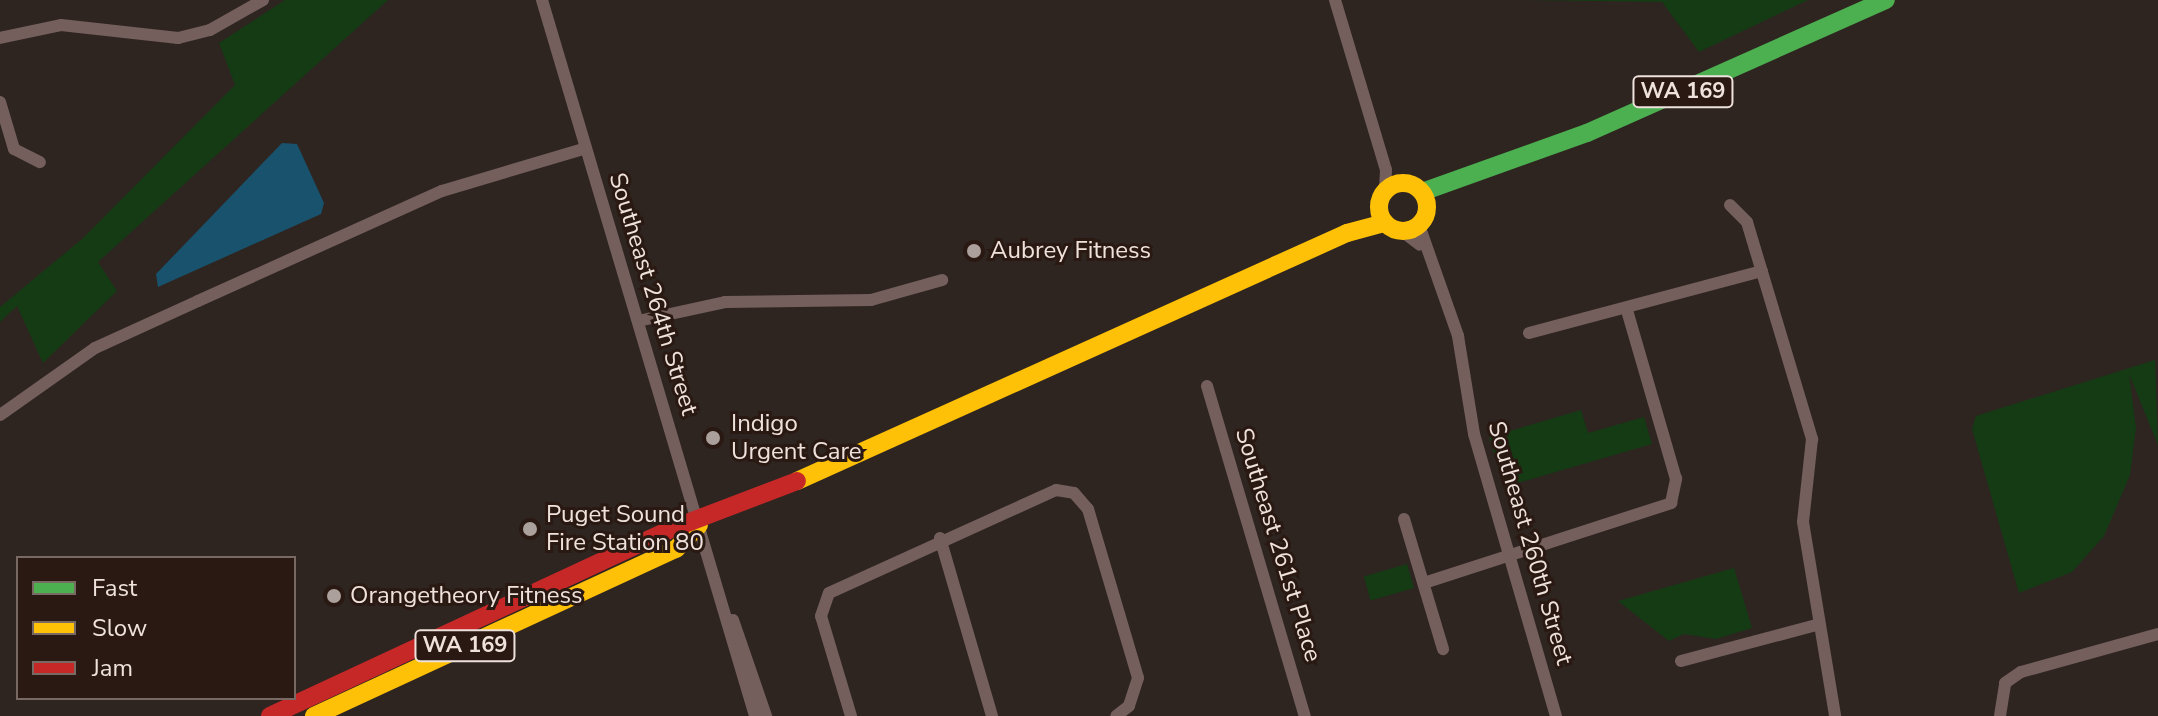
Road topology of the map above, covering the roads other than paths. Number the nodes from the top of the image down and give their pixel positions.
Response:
1 (263, 0) edge
2 (542, 0) edge
3 (1335, 0) edge
4 (1886, 0) edge
5 (0, 38) edge
6 (0, 102) edge
7 (586, 148) junction
8 (40, 162) dead end
9 (1389, 182) junction
10 (1424, 198) junction
11 (1730, 205) dead end
12 (1382, 217) junction
13 (1411, 228) junction
14 (1762, 271) junction
15 (942, 280) dead end
16 (1627, 310) junction
17 (638, 321) junction
18 (1529, 333) dead end
19 (1207, 386) dead end
20 (0, 415) edge
21 (1404, 519) dead end
22 (699, 525) junction
23 (940, 538) junction
24 (1510, 557) junction
25 (1424, 583) junction
26 (721, 600) junction
27 (1816, 625) junction
28 (2158, 634) edge
29 (423, 643) junction
30 (1443, 649) dead end
31 (1681, 661) dead end
32 (357, 695) junction
33 (270, 716) edge
34 (314, 716) edge
35 (755, 716) edge
36 (766, 716) edge
37 (851, 716) edge
38 (992, 716) edge
39 (1116, 716) edge
40 (1305, 716) edge
41 (1556, 716) edge
42 (1835, 716) edge
43 (2000, 716) edge

1 - 5 street
2 - 7 street, Southeast 264th Street
3 - 9 street
4 - 10 main road, WA 169
6 - 8 street
7 - 17 street, Southeast 264th Street
7 - 20 street
9 - 10 main road
9 - 12 main road
10 - 13 main road
11 - 14 street
12 - 13 main road
12 - 22 main road, WA 169
13 - 24 street, Southeast 260th Street
14 - 16 street
14 - 27 street
15 - 17 street
16 - 18 street
16 - 24 street
17 - 22 street, Southeast 264th Street
19 - 40 street, Southeast 261st Place
21 - 25 street
22 - 26 street, Southeast 264th Street
22 - 29 main road, WA 169
22 - 32 main road, WA 169
23 - 37 street
23 - 38 street
23 - 39 street
24 - 25 street
24 - 41 street, Southeast 260th Street
25 - 30 street
26 - 35 street, Southeast 264th Street
26 - 36 street, Southeast 264th Street
27 - 31 street
27 - 42 street
28 - 43 street
29 - 32 main road
29 - 33 main road, WA 169
32 - 34 main road, WA 169

